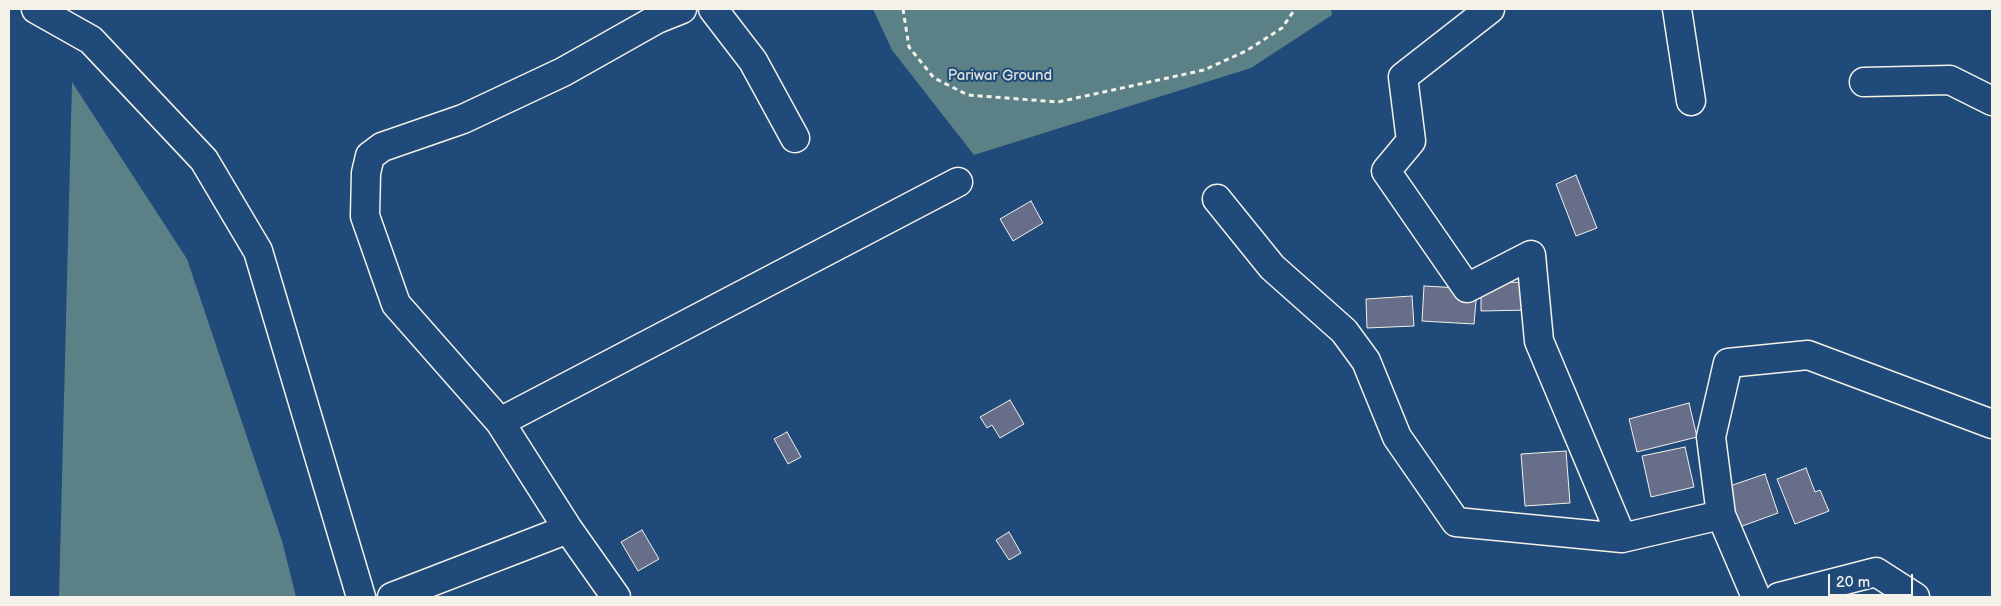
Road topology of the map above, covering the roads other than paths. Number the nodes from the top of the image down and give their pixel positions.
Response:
1 (36, 9) edge
2 (682, 9) edge
3 (713, 9) edge
4 (1490, 9) edge
5 (1677, 9) edge
6 (1864, 82) dead end
7 (1690, 101) dead end
8 (1992, 101) edge
9 (795, 138) dead end
10 (958, 182) dead end
11 (1217, 199) dead end
12 (500, 422) junction
13 (1992, 424) edge
14 (1721, 515) junction
15 (568, 529) junction
16 (1622, 538) junction
17 (361, 597) edge
18 (392, 597) edge
19 (616, 597) edge
20 (1756, 597) edge
21 (1780, 597) edge
22 (1915, 597) edge

1 - 17 street
2 - 12 street
3 - 9 street
4 - 16 street
5 - 7 street
6 - 8 street
10 - 12 street
11 - 16 street
12 - 15 street
13 - 14 street
14 - 16 street
14 - 20 street
15 - 18 street
15 - 19 street
21 - 22 street

